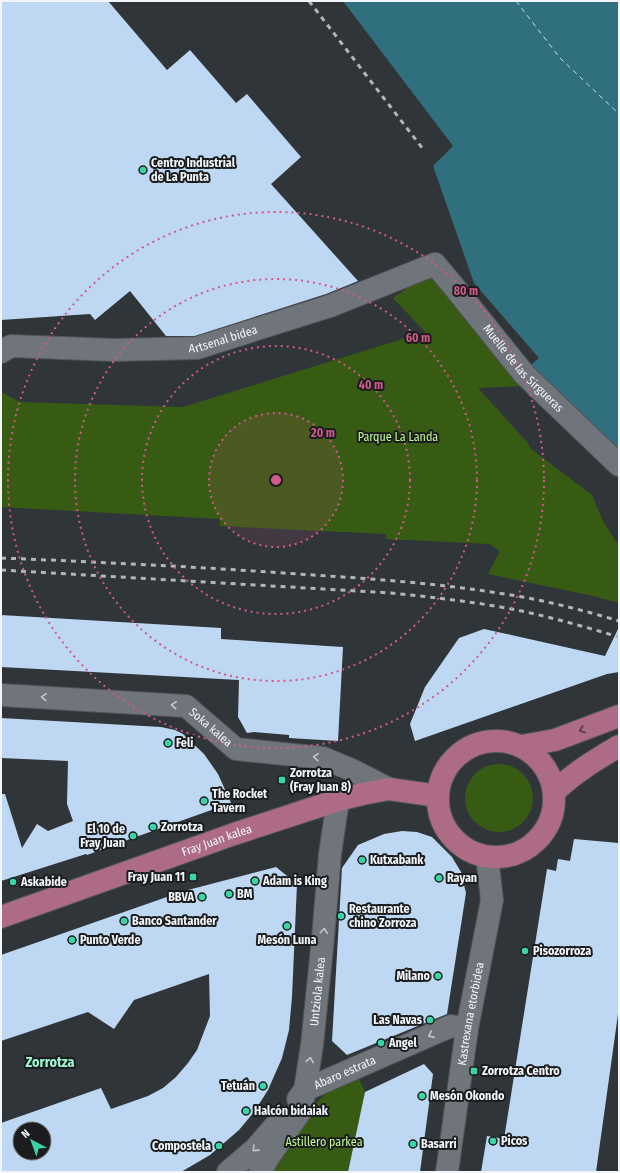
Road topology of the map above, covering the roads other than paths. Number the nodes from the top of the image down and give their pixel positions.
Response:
1 (434, 264) joint
2 (4, 346) edge
3 (619, 465) edge
4 (1, 695) edge
5 (619, 716) edge
6 (522, 746) junction
7 (619, 746) edge
8 (389, 789) junction
9 (554, 792) junction
10 (438, 796) junction
11 (338, 800) junction
12 (487, 857) junction
13 (1, 917) edge
14 (467, 1030) junction
15 (305, 1090) junction
16 (228, 1172) edge
17 (260, 1172) edge
18 (447, 1172) edge

1 - 2 street, Artsenal bidea
1 - 3 street, Muelle de las Sirgueras
8 -> 4 street, Soka kalea
5 -> 6 main road
6 - 9 main road
6 - 10 main road
7 - 9 main road
8 - 10 main road, Fray Juan kalea
8 - 11 main road, Fray Juan kalea
9 - 12 main road
10 - 12 main road
11 - 13 main road, Fray Juan kalea
15 -> 11 street, Untziola kalea
12 - 14 street, Kastrexana etorbidea
14 -> 15 street, Abaro estrata
14 - 18 street, Kastrexana etorbidea
15 -> 16 street, Abaro estrata
15 - 17 street, Untziola kalea

